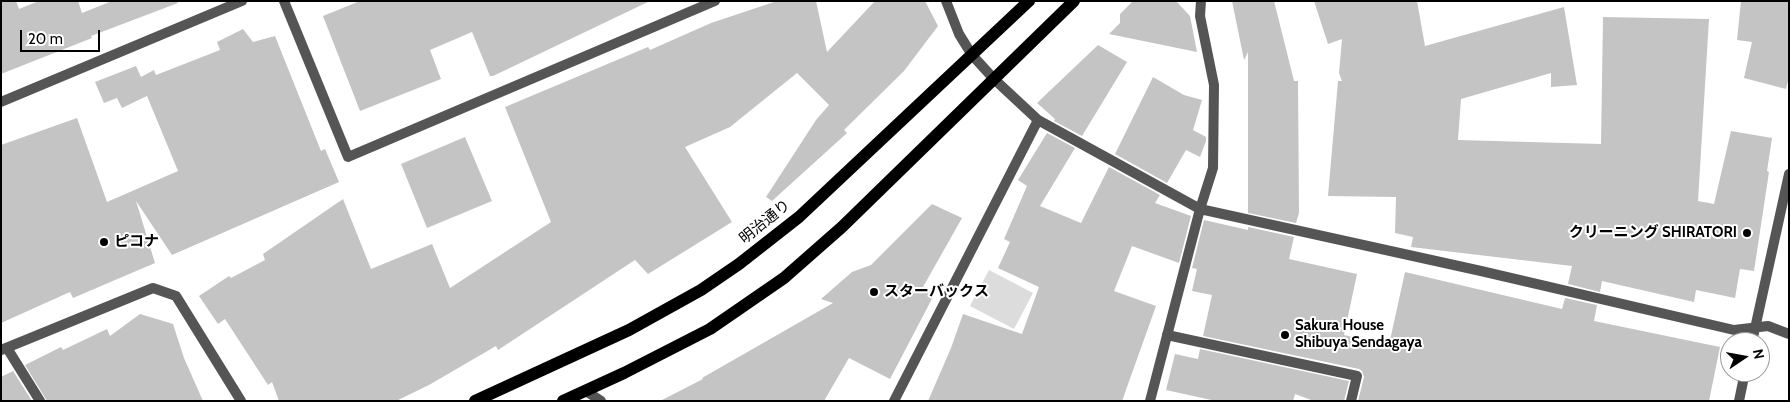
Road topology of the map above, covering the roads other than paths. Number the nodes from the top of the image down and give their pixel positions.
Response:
1 (242, 1) edge
2 (284, 1) edge
3 (715, 1) edge
4 (946, 1) edge
5 (1029, 1) edge
6 (1074, 1) edge
7 (1201, 1) edge
8 (972, 56) junction
9 (994, 79) junction
10 (1, 102) edge
11 (1038, 120) junction
12 (1789, 174) edge
13 (1200, 209) junction
14 (1756, 328) junction
15 (1755, 332) edge
16 (1789, 334) edge
17 (1167, 335) junction
18 (4, 349) edge
19 (1743, 382) edge
20 (586, 391) junction
21 (570, 399) edge
22 (40, 401) edge
23 (241, 401) edge
24 (475, 401) edge
25 (602, 401) edge
26 (894, 401) edge
27 (1150, 401) edge
28 (1351, 401) edge
29 (1739, 401) edge

1 - 10 street
2 - 3 street
4 - 8 street
5 - 8 main road, 明治通り
6 - 9 main road
7 - 13 street
8 - 9 street
8 - 24 main road, 明治通り
9 - 11 street
9 - 20 main road
11 - 13 street
11 - 26 street
12 - 14 street
13 - 14 street
13 - 17 street
14 - 15 street
14 - 16 street
17 - 27 street
17 - 28 street
18 - 22 street
18 - 23 street
19 - 29 street
20 - 21 main road
20 - 25 street

